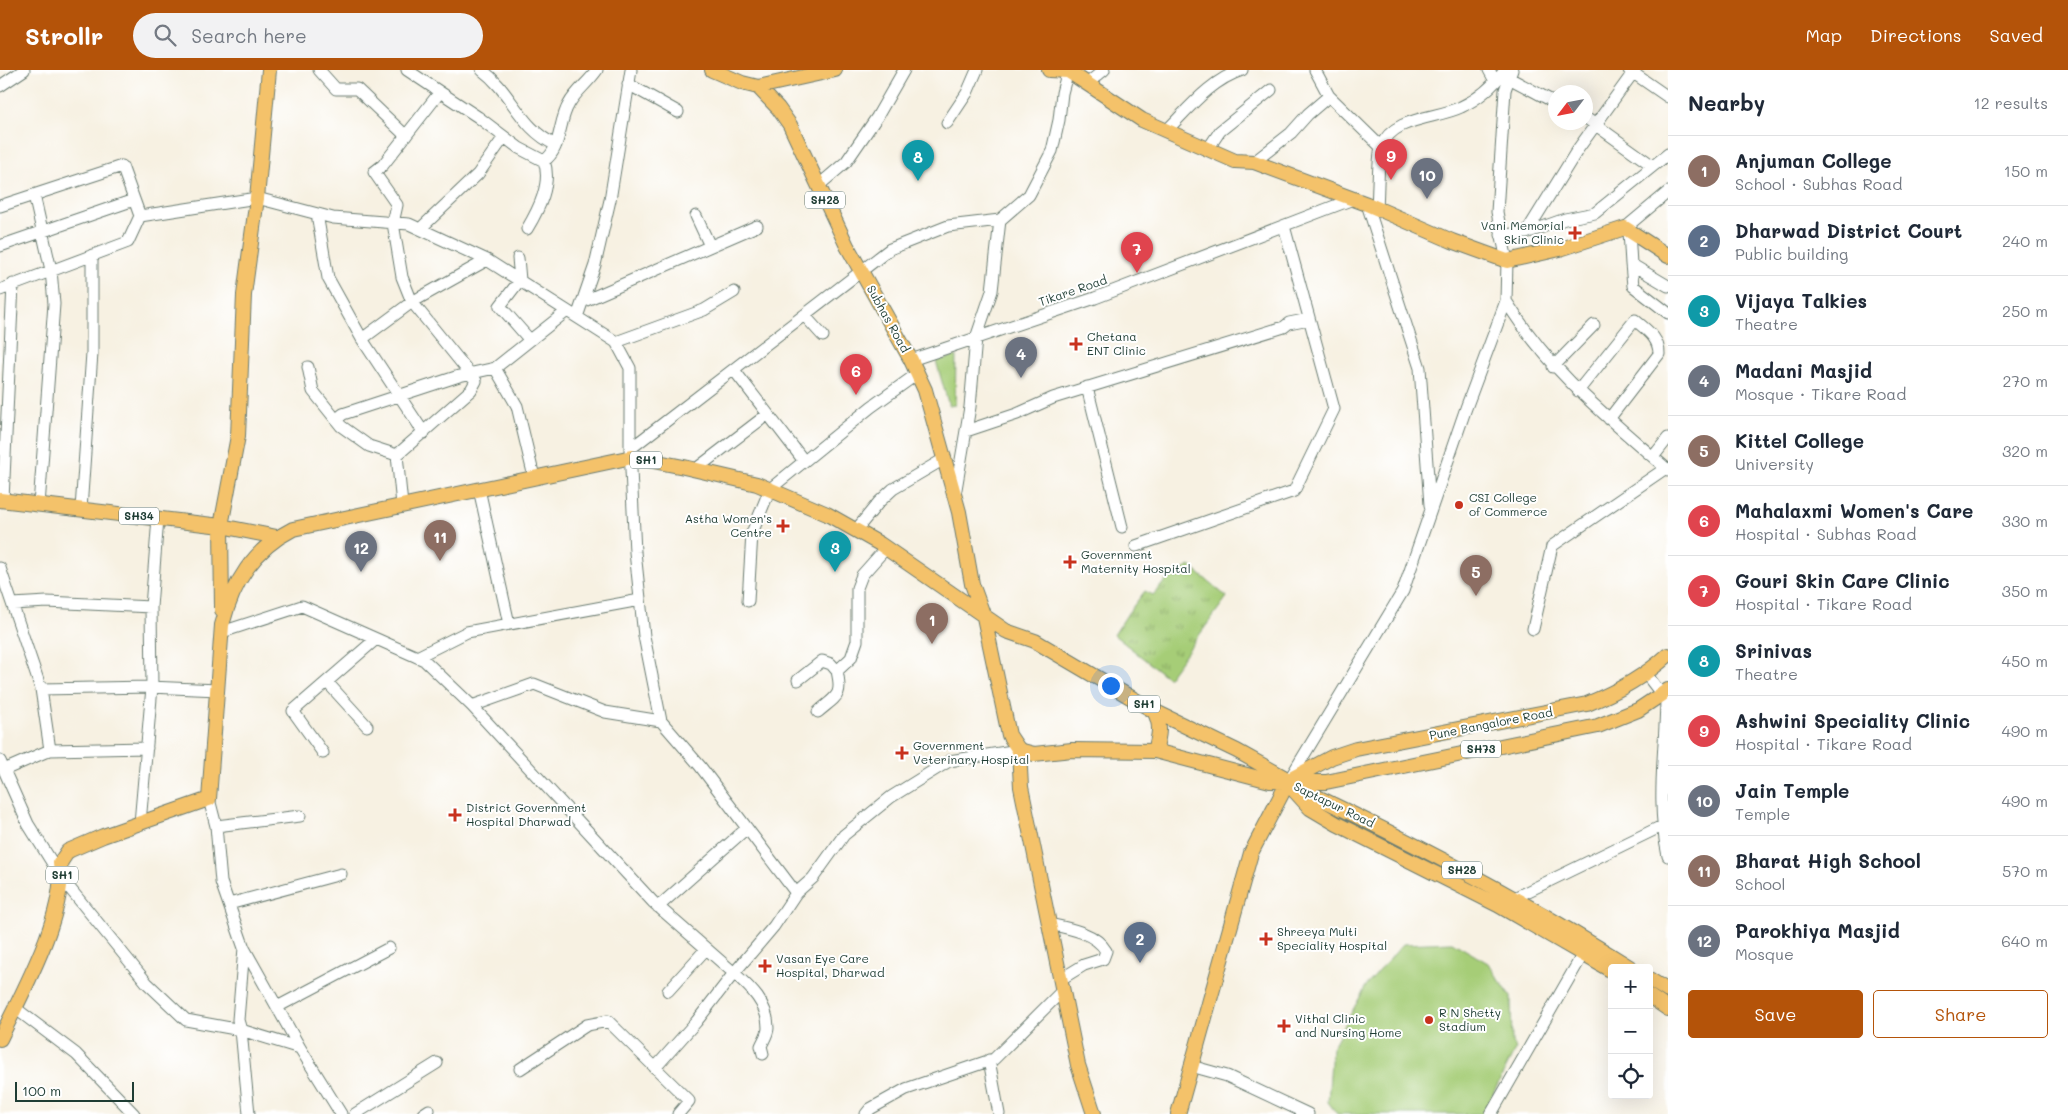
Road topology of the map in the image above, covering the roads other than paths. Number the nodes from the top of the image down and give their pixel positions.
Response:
1 (24, 70) edge
2 (269, 70) edge
3 (319, 70) edge
4 (406, 70) edge
5 (482, 70) edge
6 (597, 70) edge
7 (631, 70) edge
8 (712, 70) edge
9 (834, 70) edge
10 (904, 70) edge
11 (977, 70) edge
12 (1049, 70) edge
13 (1104, 70) edge
14 (1242, 70) edge
15 (1315, 70) edge
16 (1489, 70) edge
17 (1068, 71) edge
18 (1632, 71) edge
19 (1508, 73) edge
20 (1495, 81) junction
21 (1088, 83) junction
22 (628, 84) junction
23 (0, 86) edge
24 (758, 87) junction
25 (1271, 90) dead end
26 (440, 92) junction
27 (1328, 96) junction
28 (1668, 96) edge
29 (1548, 98) edge
30 (678, 112) dead end
31 (1593, 117) edge
32 (947, 123) dead end
33 (1593, 123) edge
34 (1585, 130) edge
35 (1166, 131) junction
36 (406, 136) junction
37 (504, 137) junction
38 (556, 145) junction
39 (1382, 147) junction
40 (1208, 149) junction
41 (1668, 154) edge
42 (544, 161) junction
43 (1254, 162) junction
44 (1653, 166) junction
45 (818, 186) junction
46 (1668, 192) edge
47 (34, 195) junction
48 (257, 198) junction
49 (1353, 199) junction
50 (134, 200) junction
51 (0, 206) edge
52 (1372, 207) junction
53 (317, 214) junction
54 (140, 216) junction
55 (696, 216) dead end
56 (1000, 220) junction
57 (393, 223) junction
58 (757, 226) dead end
59 (1284, 226) junction
60 (420, 229) junction
61 (527, 229) dead end
62 (1627, 230) junction
63 (42, 232) junction
64 (1526, 233) junction
65 (1501, 235) junction
66 (0, 246) edge
67 (710, 246) junction
68 (92, 255) junction
69 (1668, 256) edge
70 (518, 258) dead end
71 (488, 260) junction
72 (1507, 261) junction
73 (1630, 264) junction
74 (51, 270) junction
75 (861, 271) junction
76 (520, 280) junction
77 (13, 284) junction
78 (1668, 286) edge
79 (0, 290) edge
80 (734, 292) dead end
81 (1506, 301) junction
82 (412, 302) junction
83 (582, 302) junction
84 (1668, 313) edge
85 (572, 314) junction
86 (804, 315) junction
87 (1310, 319) junction
88 (1594, 325) dead end
89 (823, 336) dead end
90 (976, 338) junction
91 (362, 339) junction
92 (528, 340) junction
93 (616, 342) junction
94 (911, 360) junction
95 (308, 367) dead end
96 (1554, 367) junction
97 (495, 368) junction
98 (734, 370) junction
99 (918, 374) junction
100 (471, 375) junction
101 (1087, 387) junction
102 (1578, 391) junction
103 (400, 397) junction
104 (768, 414) junction
105 (337, 419) junction
106 (1609, 419) junction
107 (966, 431) junction
108 (424, 433) junction
109 (1668, 438) edge
110 (631, 453) junction
111 (397, 455) junction
112 (1653, 457) junction
113 (944, 459) junction
114 (804, 461) junction
115 (1667, 469) edge
116 (696, 470) junction
117 (534, 477) junction
118 (479, 489) junction
119 (770, 489) junction
120 (954, 496) junction
121 (1, 500) edge
122 (39, 504) junction
123 (402, 505) junction
124 (82, 509) junction
125 (1431, 510) junction
126 (158, 518) junction
127 (221, 526) junction
128 (1122, 527) dead end
129 (856, 530) junction
130 (277, 537) junction
131 (1136, 546) dead end
132 (886, 548) junction
133 (0, 568) edge
134 (640, 600) junction
135 (748, 601) dead end
136 (13, 604) junction
137 (152, 607) junction
138 (984, 617) junction
139 (509, 624) junction
140 (222, 629) junction
141 (1533, 629) dead end
142 (376, 639) junction
143 (1668, 655) edge
144 (417, 657) junction
145 (837, 671) junction
146 (1646, 674) junction
147 (798, 680) dead end
148 (327, 682) junction
149 (152, 687) junction
150 (41, 689) junction
151 (218, 690) junction
152 (1665, 692) edge
153 (472, 706) junction
154 (1154, 711) junction
155 (818, 712) dead end
156 (661, 721) junction
157 (367, 726) dead end
158 (147, 748) junction
159 (50, 750) junction
160 (1019, 750) junction
161 (1155, 751) junction
162 (323, 753) dead end
163 (3, 774) edge
164 (1288, 781) junction
165 (209, 799) junction
166 (300, 816) dead end
167 (140, 823) junction
168 (216, 826) junction
169 (1662, 826) junction
170 (747, 828) junction
171 (1668, 856) edge
172 (340, 874) dead end
173 (63, 880) junction
174 (796, 892) junction
175 (1514, 898) junction
176 (229, 904) junction
177 (1498, 906) junction
178 (658, 907) junction
179 (1050, 924) junction
180 (244, 948) junction
181 (388, 948) dead end
182 (1586, 948) junction
183 (706, 949) junction
184 (1622, 964) edge
185 (1608, 967) edge
186 (734, 974) junction
187 (1653, 982) edge
188 (1062, 984) junction
189 (668, 991) dead end
190 (1668, 991) edge
191 (1653, 999) edge
192 (277, 1007) junction
193 (15, 1008) junction
194 (1668, 1009) edge
195 (4, 1019) edge
196 (241, 1030) junction
197 (0, 1039) edge
198 (300, 1048) junction
199 (763, 1054) dead end
200 (989, 1060) junction
201 (437, 1063) dead end
202 (1191, 1066) junction
203 (655, 1068) junction
204 (520, 1069) dead end
205 (134, 1114) edge
206 (249, 1114) edge
207 (341, 1114) edge
208 (355, 1114) edge
209 (678, 1114) edge
210 (866, 1114) edge
211 (999, 1114) edge
212 (1094, 1114) edge
213 (1178, 1114) edge
214 (1308, 1114) edge
215 (1491, 1114) edge

1 - 23 street
2 - 48 main road
3 - 36 street
4 - 26 street
5 - 38 street
6 - 38 street
7 - 22 street
8 - 24 main road, Subhas Road / SH28
9 - 24 main road
10 - 45 street
11 - 32 street
12 - 17 main road
13 - 21 street
14 - 35 street
15 - 27 street
16 - 20 street
17 - 21 main road
17 - 56 street
18 - 28 street
18 - 31 street
19 - 20 street
19 - 29 street
19 - 65 street
20 - 39 street
21 - 35 main road
22 - 30 street
22 - 83 street
24 - 45 main road, Subhas Road / SH28
25 - 40 street
26 - 36 street
26 - 37 street
27 - 39 street
27 - 43 street
33 - 44 street
34 - 64 street
35 - 40 main road
36 - 57 street
37 - 42 street
37 - 60 street
38 - 42 street
39 - 52 street
40 - 43 main road
41 - 44 street
42 - 61 street
43 - 49 main road
44 - 64 street
45 - 75 main road, Subhas Road / SH28
46 - 62 street
47 - 50 street
47 - 51 street
47 - 63 street
48 - 53 street
48 - 54 street
48 - 127 main road
49 - 52 main road
49 - 59 street, Tikare Road
50 - 54 street
50 - 63 street
52 - 72 main road
52 - 125 street
53 - 57 street
53 - 91 street
54 - 68 street
55 - 67 street
56 - 75 street
56 - 90 street
57 - 60 street
57 - 82 street
58 - 67 street
59 - 87 street
59 - 90 street, Tikare Road
60 - 71 street
62 - 69 main road
62 - 72 main road
62 - 73 street
63 - 66 street
63 - 74 street
64 - 65 street
65 - 72 street
67 - 83 street
68 - 74 street
68 - 124 street
70 - 76 street
71 - 76 street
71 - 82 street
72 - 81 street
73 - 78 street
73 - 84 street
74 - 77 street
74 - 122 street
75 - 86 street
75 - 94 main road, Subhas Road / SH28
76 - 85 street
76 - 92 street
77 - 79 street
77 - 121 street
80 - 93 street
81 - 96 street
81 - 125 street
82 - 91 street
82 - 100 street
83 - 85 street
85 - 92 street
85 - 93 street
86 - 89 street
86 - 98 street
87 - 101 street
87 - 131 street
88 - 96 street
90 - 94 street, Tikare Road
90 - 107 street
91 - 103 street
92 - 97 street
93 - 110 street
94 - 99 main road, Subhas Road / SH28
95 - 105 street
96 - 102 street
97 - 100 street
97 - 117 street
98 - 104 street
98 - 110 street
99 - 113 main road, Subhas Road / SH28
99 - 114 street
100 - 103 street
100 - 108 street
101 - 107 street
101 - 128 street
102 - 106 street
102 - 106 street
103 - 105 street
103 - 108 street
104 - 114 street
104 - 116 street
105 - 111 street
106 - 112 street
107 - 120 street
108 - 111 street
109 - 112 street
110 - 116 main road, SH1
110 - 117 main road, SH1
110 - 134 street
111 - 123 street
112 - 115 street
113 - 120 main road, Subhas Road / SH28
113 - 129 street
114 - 119 street
115 - 141 street
116 - 119 main road, SH1
117 - 118 main road, SH1
118 - 123 main road, SH1
118 - 139 street
119 - 129 main road, SH1
119 - 135 street
120 - 138 main road, Subhas Road / SH28
121 - 122 main road, SH34
122 - 124 main road, SH34
123 - 130 main road, SH1
124 - 126 main road, SH34
125 - 164 street
126 - 127 main road, SH34
126 - 137 street
127 - 130 main road, SH34
127 - 140 main road
129 - 132 main road, SH1
130 - 140 main road, SH1
132 - 138 main road, SH1
132 - 145 street
133 - 136 street
134 - 139 street
134 - 156 street
136 - 137 street
136 - 150 street
137 - 149 street
138 - 154 main road, SH1
138 - 160 main road, Subhas Road
139 - 144 street
140 - 142 street
140 - 151 main road, SH1
142 - 144 street
142 - 148 street
143 - 146 main road, Pune Bangalore Road / SH73
144 - 153 street
145 - 147 street
145 - 155 street
146 - 152 street
146 - 164 main road, Pune Bangalore Road / SH73
148 - 157 street
148 - 162 street
149 - 150 street
149 - 151 street
149 - 158 street
150 - 159 street
151 - 165 main road, SH1
152 - 164 main road, Pune Bangalore Road / SH73
152 - 169 street
153 - 156 street
153 - 178 street
154 - 161 main road
154 - 164 main road, SH1
156 - 170 street
158 - 159 street
158 - 167 street
159 - 163 street
160 - 161 main road
160 - 174 street
160 - 179 main road
161 - 164 main road
163 - 173 street
164 - 175 main road, Saptapur Road / SH28
164 - 177 main road, Saptapur Road / SH28
164 - 202 main road
165 - 167 main road, SH1
165 - 168 street
166 - 168 street
167 - 173 main road, SH1
168 - 176 street
169 - 171 street
169 - 175 street
170 - 174 street
170 - 178 street
172 - 176 street
173 - 193 main road, SH1
173 - 196 street
174 - 186 street
175 - 177 street
175 - 182 main road, Saptapur Road / SH28
176 - 180 street
177 - 182 main road, Saptapur Road / SH28
178 - 183 street
179 - 188 main road
179 - 188 street
180 - 192 street
180 - 196 street
181 - 192 street
182 - 184 main road, Saptapur Road / SH28
182 - 185 main road, Saptapur Road / SH28
182 - 215 street
183 - 186 street
183 - 189 street
186 - 199 street
186 - 203 street
187 - 190 main road
188 - 200 street
188 - 212 main road
191 - 194 main road
192 - 198 street
193 - 195 main road, SH1
193 - 205 street
195 - 197 main road, SH1
196 - 198 street
196 - 206 street
198 - 207 street
200 - 210 street
200 - 211 street
201 - 208 street
202 - 213 main road
202 - 214 street
203 - 204 street
203 - 209 street

